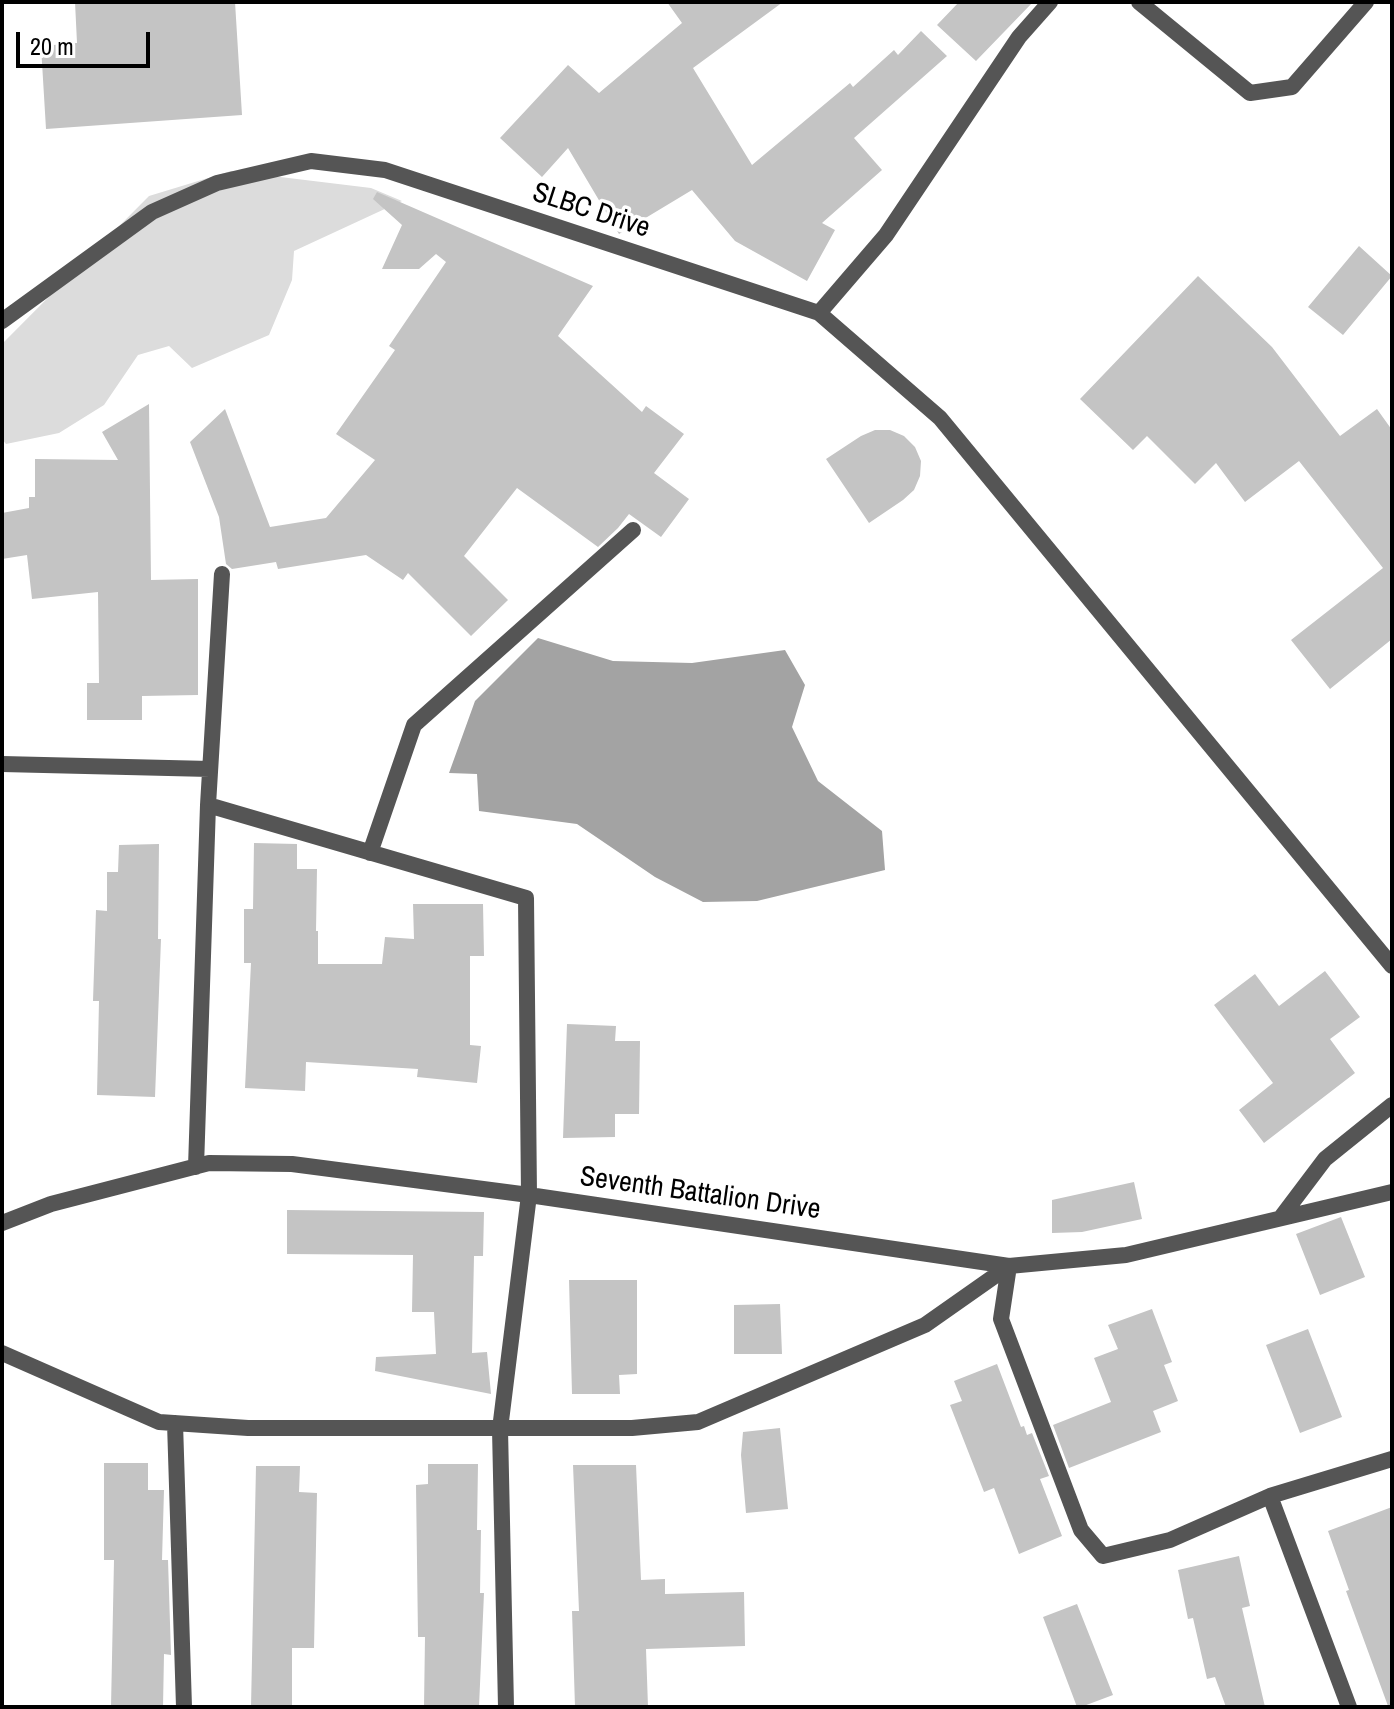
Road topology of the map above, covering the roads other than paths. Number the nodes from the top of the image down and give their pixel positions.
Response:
1 (1050, 2) edge
2 (1139, 2) edge
3 (1366, 2) edge
4 (819, 313) junction
5 (2, 321) edge
6 (633, 530) dead end
7 (222, 574) dead end
8 (2, 764) edge
9 (210, 769) junction
10 (208, 805) junction
11 (370, 853) junction
12 (1392, 966) edge
13 (1392, 1105) edge
14 (196, 1167) junction
15 (1392, 1192) edge
16 (529, 1195) junction
17 (1282, 1216) junction
18 (2, 1223) edge
19 (1009, 1266) junction
20 (2, 1353) edge
21 (175, 1423) junction
22 (500, 1429) junction
23 (1392, 1459) edge
24 (1270, 1496) junction
25 (184, 1707) edge
26 (506, 1707) edge
27 (1349, 1707) edge

1 - 4 street
2 - 3 street
4 - 5 street, SLBC Drive
4 - 12 street
6 - 11 street
7 - 9 street
8 - 9 street
9 - 10 street
10 - 11 street
10 - 14 street
11 - 16 street
13 - 17 street
14 - 16 street, Seventh Battalion Drive
14 - 18 street, Seventh Battalion Drive
15 - 17 street, Seventh Battalion Drive
16 - 19 street, Seventh Battalion Drive
16 - 22 street
17 - 19 street, Seventh Battalion Drive
19 - 22 street
19 - 24 street
20 - 21 street
21 - 22 street
21 - 25 street
22 - 26 street
23 - 24 street
24 - 27 street

